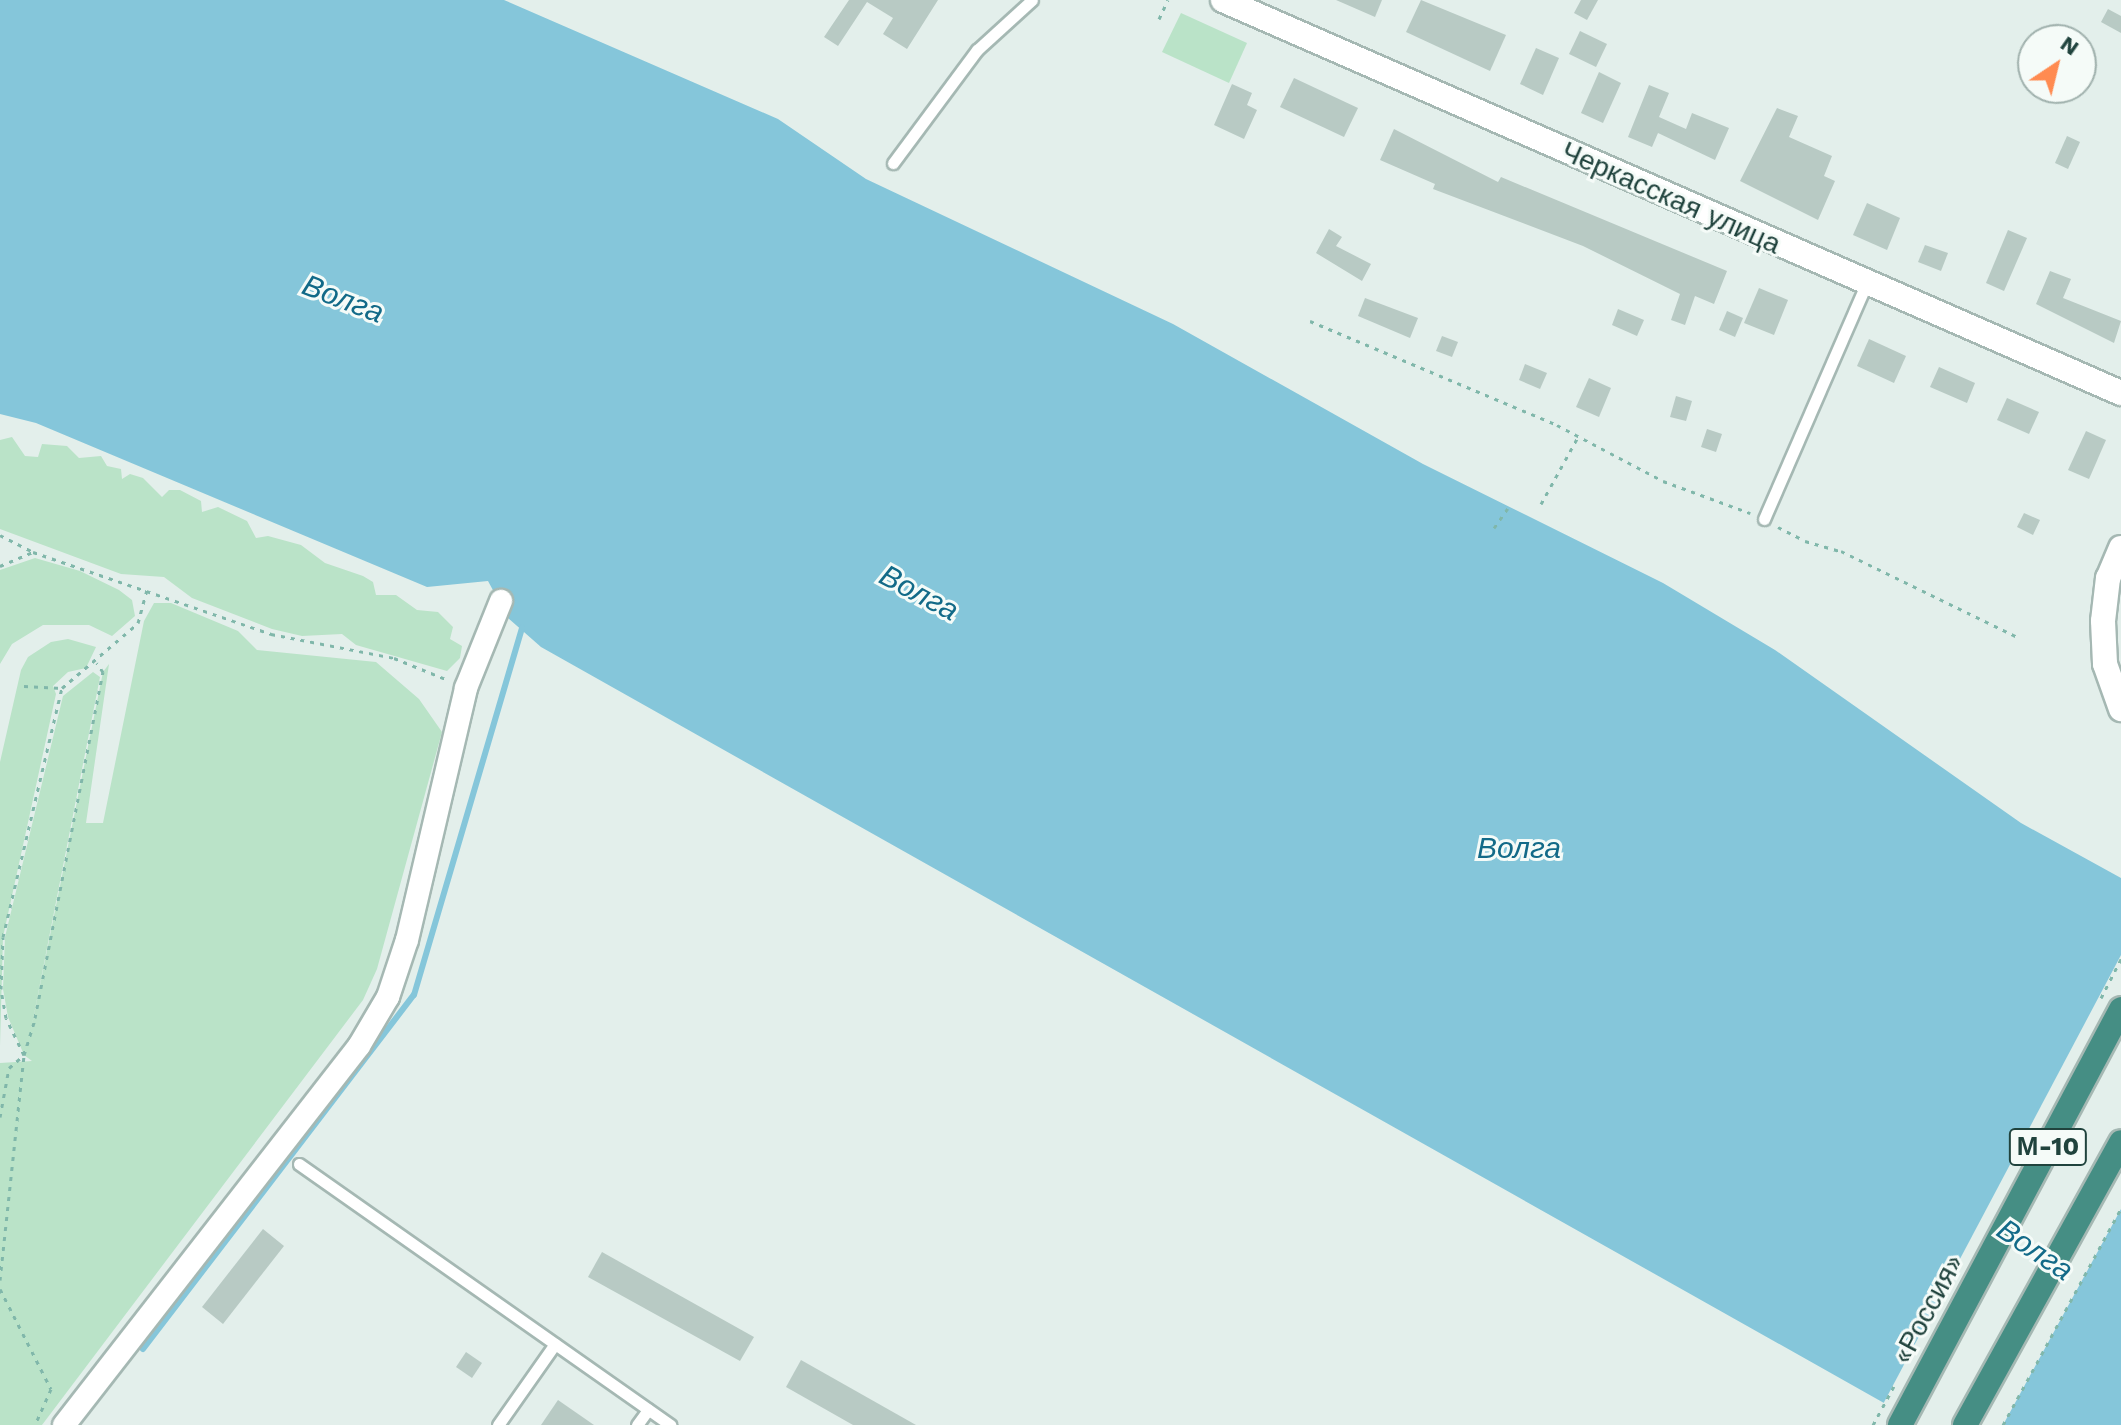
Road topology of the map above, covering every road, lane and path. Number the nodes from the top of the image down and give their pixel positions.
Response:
1 (1032, 0) edge
2 (1168, 0) edge
3 (1223, 0) edge
4 (1159, 19) dead end
5 (893, 163) dead end
6 (1866, 284) junction
7 (1310, 321) dead end
8 (2121, 393) edge
9 (1578, 437) junction
10 (1541, 504) dead end
11 (1508, 508) dead end
12 (1764, 519) junction
13 (1494, 528) dead end
14 (0, 535) edge
15 (2121, 548) edge
16 (33, 552) junction
17 (0, 566) edge
18 (147, 589) junction
19 (501, 601) dead end
20 (2017, 637) dead end
21 (97, 663) junction
22 (24, 686) dead end
23 (62, 688) junction
24 (466, 688) junction
25 (2121, 709) edge
26 (2121, 1009) edge
27 (24, 1055) junction
28 (0, 1117) edge
29 (2121, 1142) edge
30 (299, 1164) dead end
31 (2121, 1209) edge
32 (0, 1280) edge
33 (0, 1289) edge
34 (555, 1344) junction
35 (648, 1410) junction
36 (35, 1425) edge
37 (64, 1425) edge
38 (498, 1425) edge
39 (637, 1425) edge
40 (670, 1425) edge
41 (1900, 1425) edge
42 (1965, 1425) edge
43 (2003, 1425) edge

1 - 5 lane
2 - 4 path
3 - 6 street, Черкасская улица
6 - 8 street, Черкасская улица
6 - 12 lane
7 - 9 path
9 - 10 path
9 - 12 path
11 - 13 path
12 - 20 path
14 - 16 path
15 - 25 street
16 - 17 path
16 - 18 path
18 - 21 path
18 - 24 path
19 - 24 street
21 - 23 path
21 - 27 path
22 - 23 path
23 - 27 path
24 - 37 street
26 - 41 highway, «Россия» / М-10
27 - 28 path
27 - 32 path
29 - 42 highway, М-10
30 - 34 lane
31 - 43 path
33 - 36 path
34 - 35 lane
34 - 38 lane
35 - 39 lane
35 - 40 lane

